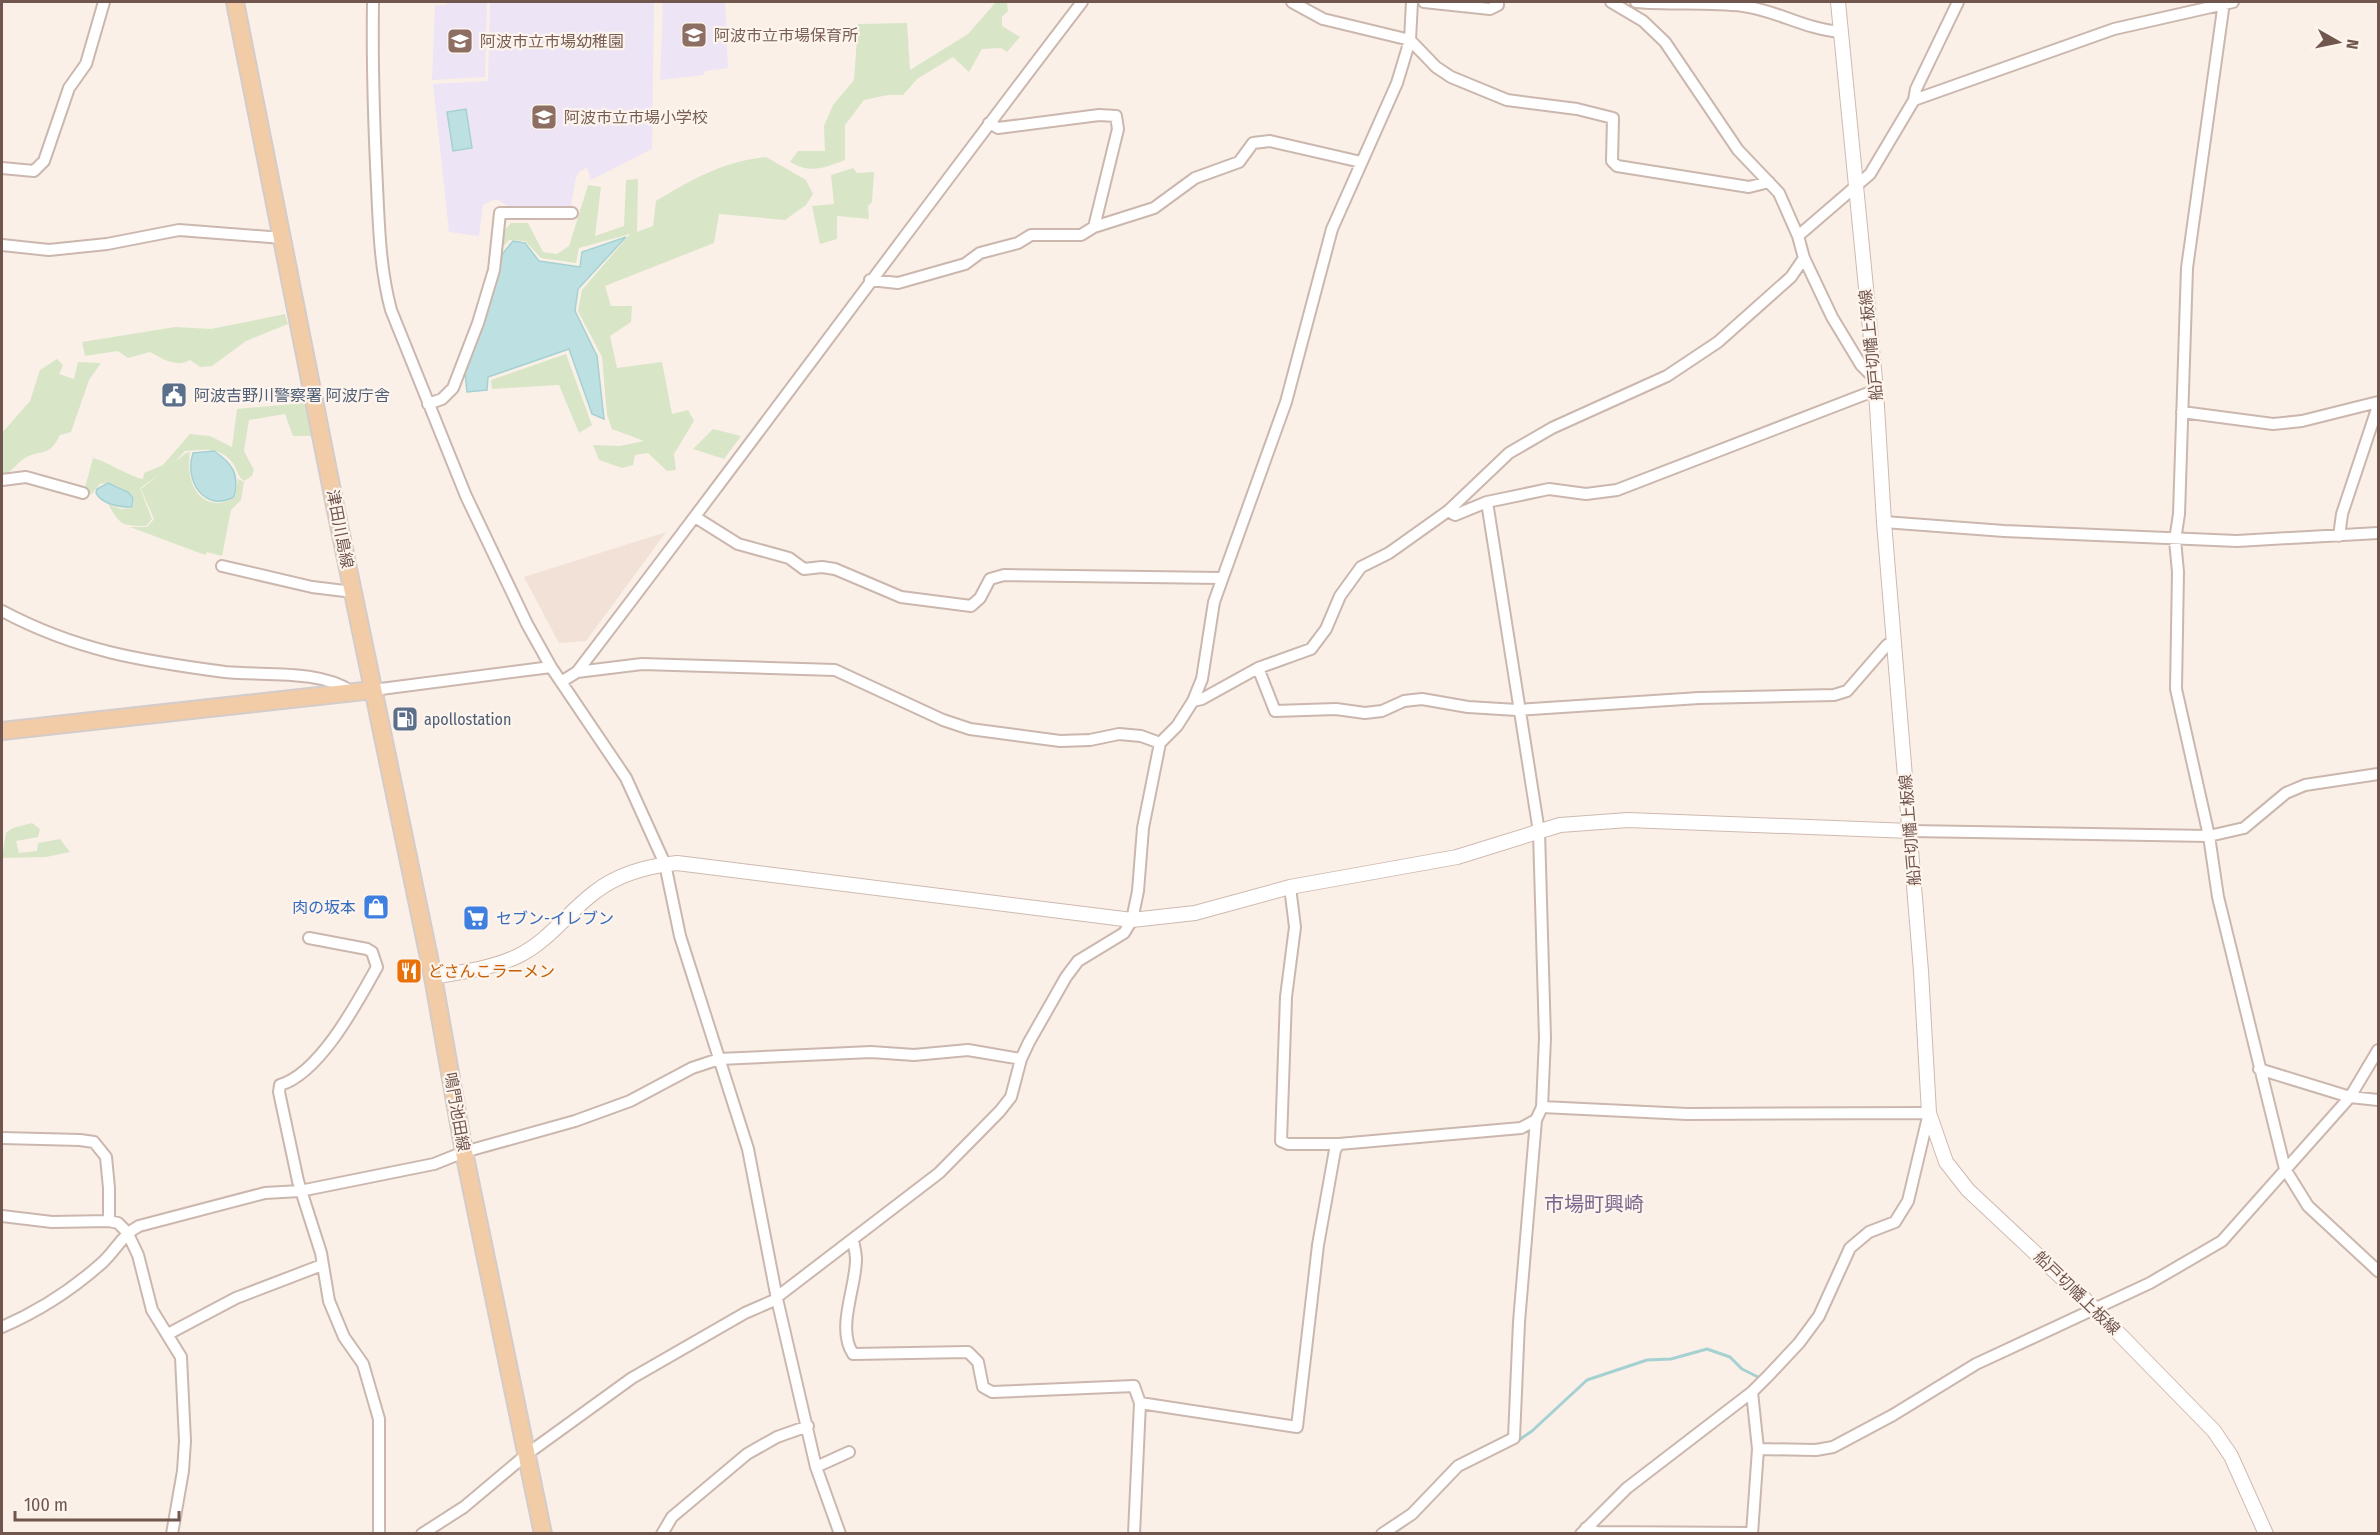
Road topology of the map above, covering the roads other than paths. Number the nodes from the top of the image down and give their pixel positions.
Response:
1 (104, 2) edge
2 (236, 2) edge
3 (373, 2) edge
4 (1082, 2) edge
5 (1292, 2) edge
6 (1412, 2) edge
7 (1424, 2) edge
8 (1498, 2) edge
9 (1614, 2) edge
10 (1636, 2) edge
11 (1838, 2) edge
12 (1958, 2) edge
13 (2227, 2) edge
14 (1841, 32) junction
15 (1410, 40) junction
16 (1914, 100) junction
17 (989, 123) junction
18 (1361, 162) junction
19 (2, 168) edge
20 (1769, 182) junction
21 (1855, 188) junction
22 (572, 213) dead end
23 (1094, 226) junction
24 (1798, 236) junction
25 (282, 238) junction
26 (2, 245) edge
27 (1804, 258) junction
28 (870, 279) junction
29 (1876, 385) junction
30 (428, 404) junction
31 (2379, 404) edge
32 (2182, 412) junction
33 (2, 480) edge
34 (83, 493) dead end
35 (1487, 502) junction
36 (1448, 511) junction
37 (695, 517) junction
38 (1884, 522) junction
39 (2379, 533) edge
40 (2339, 536) junction
41 (2175, 540) junction
42 (222, 566) dead end
43 (1222, 578) junction
44 (353, 592) junction
45 (2, 610) edge
46 (1894, 641) junction
47 (551, 667) junction
48 (1258, 668) junction
49 (577, 672) junction
50 (561, 682) junction
51 (373, 690) junction
52 (354, 692) junction
53 (1193, 701) junction
54 (1517, 710) junction
55 (2, 730) edge
56 (1160, 743) junction
57 (2379, 774) edge
58 (1910, 831) junction
59 (1539, 832) junction
60 (2209, 836) junction
61 (665, 864) junction
62 (1290, 887) junction
63 (1132, 920) junction
64 (309, 938) dead end
65 (433, 977) junction
66 (2379, 1050) edge
67 (719, 1059) junction
68 (1021, 1059) junction
69 (2259, 1069) junction
70 (2350, 1096) junction
71 (2379, 1100) edge
72 (1542, 1107) junction
73 (1929, 1113) junction
74 (1536, 1120) junction
75 (2, 1138) edge
76 (1339, 1144) junction
77 (464, 1152) junction
78 (2285, 1169) junction
79 (300, 1191) junction
80 (2, 1216) edge
81 (109, 1221) junction
82 (127, 1232) junction
83 (853, 1240) junction
84 (322, 1265) junction
85 (2379, 1271) edge
86 (777, 1298) junction
87 (2094, 1308) junction
88 (2, 1327) edge
89 (168, 1334) junction
90 (1752, 1392) junction
91 (1140, 1403) junction
92 (808, 1426) junction
93 (1758, 1449) junction
94 (849, 1452) dead end
95 (527, 1454) junction
96 (816, 1467) junction
97 (1583, 1531) edge
98 (172, 1533) edge
99 (379, 1533) edge
100 (422, 1533) edge
101 (543, 1533) edge
102 (662, 1533) edge
103 (840, 1533) edge
104 (1134, 1533) edge
105 (1382, 1533) edge
106 (1752, 1533) edge
107 (2266, 1533) edge

1 - 19 street
2 - 25 main road, 津田川島線
3 - 30 street
4 - 17 street
5 - 15 street
6 - 15 street
7 - 8 street
9 - 20 street
10 - 14 street
11 - 14 main road, 船戸切幡上板線
12 - 16 street
13 - 16 street
13 - 32 street
14 - 21 main road, 船戸切幡上板線
15 - 18 street
15 - 20 street
16 - 21 street
17 - 23 street
17 - 28 street
18 - 23 street
18 - 43 street
20 - 24 street
21 - 24 street
21 - 29 main road, 船戸切幡上板線
22 - 30 street
23 - 28 street
24 - 27 street
25 - 26 street
25 - 44 main road, 津田川島線
27 - 29 street
27 - 36 street
28 - 37 street
29 - 35 street
29 - 38 main road, 船戸切幡上板線
30 - 47 street
31 - 32 street
31 - 40 street
32 - 41 street
33 - 34 street
35 - 36 street
35 - 54 street
36 - 48 street
37 - 43 street
37 - 49 street
38 - 41 street
38 - 46 main road, 船戸切幡上板線
39 - 40 street
40 - 41 street
41 - 60 street
42 - 44 street
43 - 53 street
44 - 51 main road, 津田川島線
45 - 52 street
46 - 54 street
46 - 58 main road, 船戸切幡上板線
47 - 50 street
47 - 51 street
48 - 53 street
48 - 54 street
49 - 50 street
49 - 56 street
50 - 61 street
51 - 52 main road
51 - 65 main road, 鳴門池田線
52 - 55 main road
53 - 56 street
54 - 59 street
56 - 63 street
57 - 60 street
58 - 59 main road
58 - 60 street
58 - 73 main road, 船戸切幡上板線
59 - 62 main road
59 - 72 street
60 - 69 street
61 - 63 main road
61 - 65 main road
61 - 67 street
62 - 63 main road
62 - 76 street
63 - 68 street
64 - 79 street
65 - 77 main road, 鳴門池田線
66 - 70 street
67 - 68 street
67 - 77 street
67 - 86 street
68 - 83 street
69 - 70 street
69 - 78 street
70 - 71 street
70 - 78 street
72 - 73 street
72 - 74 street
73 - 87 main road, 船戸切幡上板線
73 - 90 street
74 - 76 street
74 - 105 street
75 - 81 street
76 - 91 street
77 - 79 street
77 - 95 main road, 鳴門池田線
78 - 85 street
78 - 87 street
79 - 82 street
79 - 84 street
80 - 81 street
81 - 82 street
82 - 88 street
82 - 89 street
83 - 86 street
83 - 91 street
84 - 89 street
84 - 99 street
86 - 92 street
86 - 95 street
87 - 93 street
87 - 107 main road, 船戸切幡上板線
89 - 98 street
90 - 93 street
90 - 97 street
91 - 104 street
92 - 96 street
92 - 102 street
93 - 106 street
94 - 96 street
95 - 100 street
95 - 101 main road, 鳴門池田線
96 - 103 street
97 - 106 street

